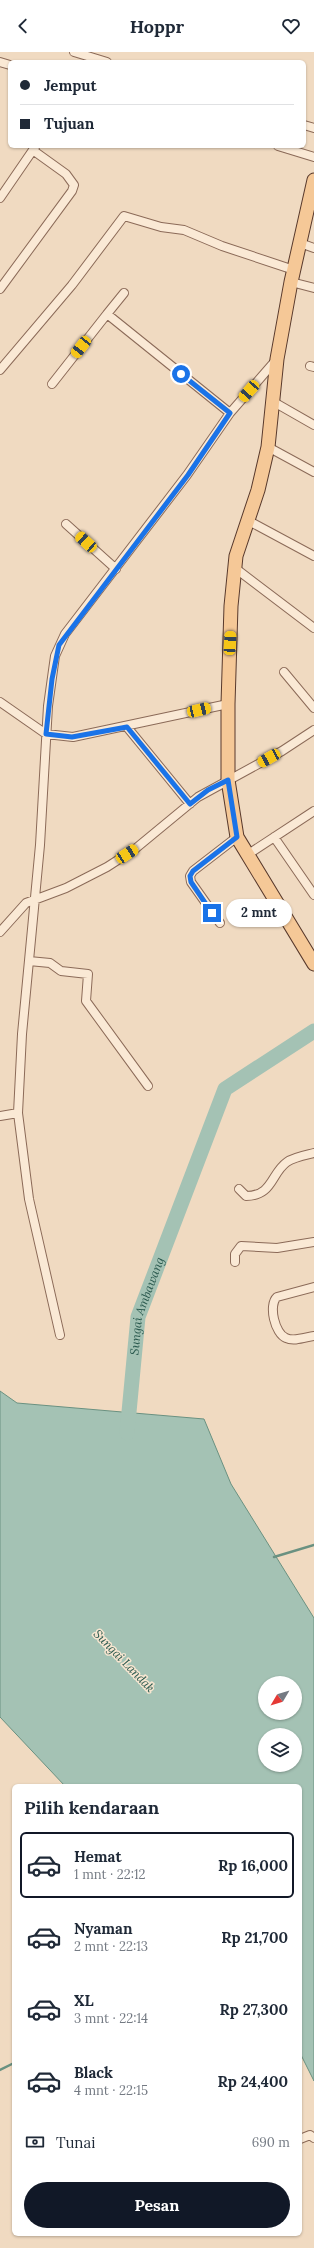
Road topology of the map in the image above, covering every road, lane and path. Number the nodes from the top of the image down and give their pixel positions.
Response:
1 (74, 52) edge
2 (95, 60) edge
3 (34, 148) edge
4 (285, 148) edge
5 (314, 157) edge
6 (313, 185) edge
7 (0, 198) edge
8 (300, 243) junction
9 (314, 248) edge
10 (292, 276) junction
11 (314, 288) edge
12 (0, 289) edge
13 (124, 293) dead end
14 (107, 314) junction
15 (277, 359) junction
16 (0, 370) edge
17 (52, 384) dead end
18 (272, 401) junction
19 (230, 413) junction
20 (314, 424) edge
21 (268, 447) junction
22 (314, 472) edge
23 (247, 520) junction
24 (66, 524) dead end
25 (314, 556) edge
26 (235, 568) junction
27 (116, 569) junction
28 (314, 628) edge
29 (284, 672) dead end
30 (0, 702) edge
31 (228, 704) junction
32 (314, 708) edge
33 (127, 727) junction
34 (314, 730) edge
35 (46, 734) junction
36 (228, 780) junction
37 (190, 804) junction
38 (314, 812) edge
39 (237, 837) junction
40 (274, 837) junction
41 (247, 855) junction
42 (314, 894) edge
43 (35, 899) junction
44 (220, 923) dead end
45 (0, 932) edge
46 (29, 961) junction
47 (313, 962) edge
48 (148, 1086) dead end
49 (18, 1113) junction
50 (0, 1116) edge
51 (314, 1153) edge
52 (239, 1189) dead end
53 (314, 1242) edge
54 (235, 1262) dead end
55 (314, 1287) edge
56 (60, 1335) dead end
57 (314, 1336) edge
58 (302, 2138) edge
59 (314, 2138) edge

1 - 2 street
3 - 7 street
3 - 12 street
4 - 5 street
6 - 8 main road
8 - 9 street
8 - 10 main road
10 - 11 street
10 - 15 main road
10 - 16 street
13 - 14 street
14 - 17 street
14 - 19 street
15 - 18 main road
15 - 19 street
18 - 20 street
18 - 21 main road
19 - 27 street
21 - 22 street
21 - 23 main road
23 - 25 street
23 - 26 main road
24 - 27 street
26 - 28 street
26 - 31 main road
27 - 35 street
29 - 32 street
30 - 35 street
31 - 33 street
31 - 36 main road
33 - 35 street
33 - 37 street
34 - 36 street
35 - 43 street
36 - 37 street
36 - 39 main road
37 - 43 street
38 - 40 street
39 - 41 main road
39 - 44 street
40 - 41 street
40 - 42 street
41 - 47 main road
43 - 45 street
43 - 46 street
46 - 48 street
46 - 49 street
49 - 50 street
49 - 56 street
51 - 52 street
53 - 54 street
55 - 57 street
58 - 59 street

